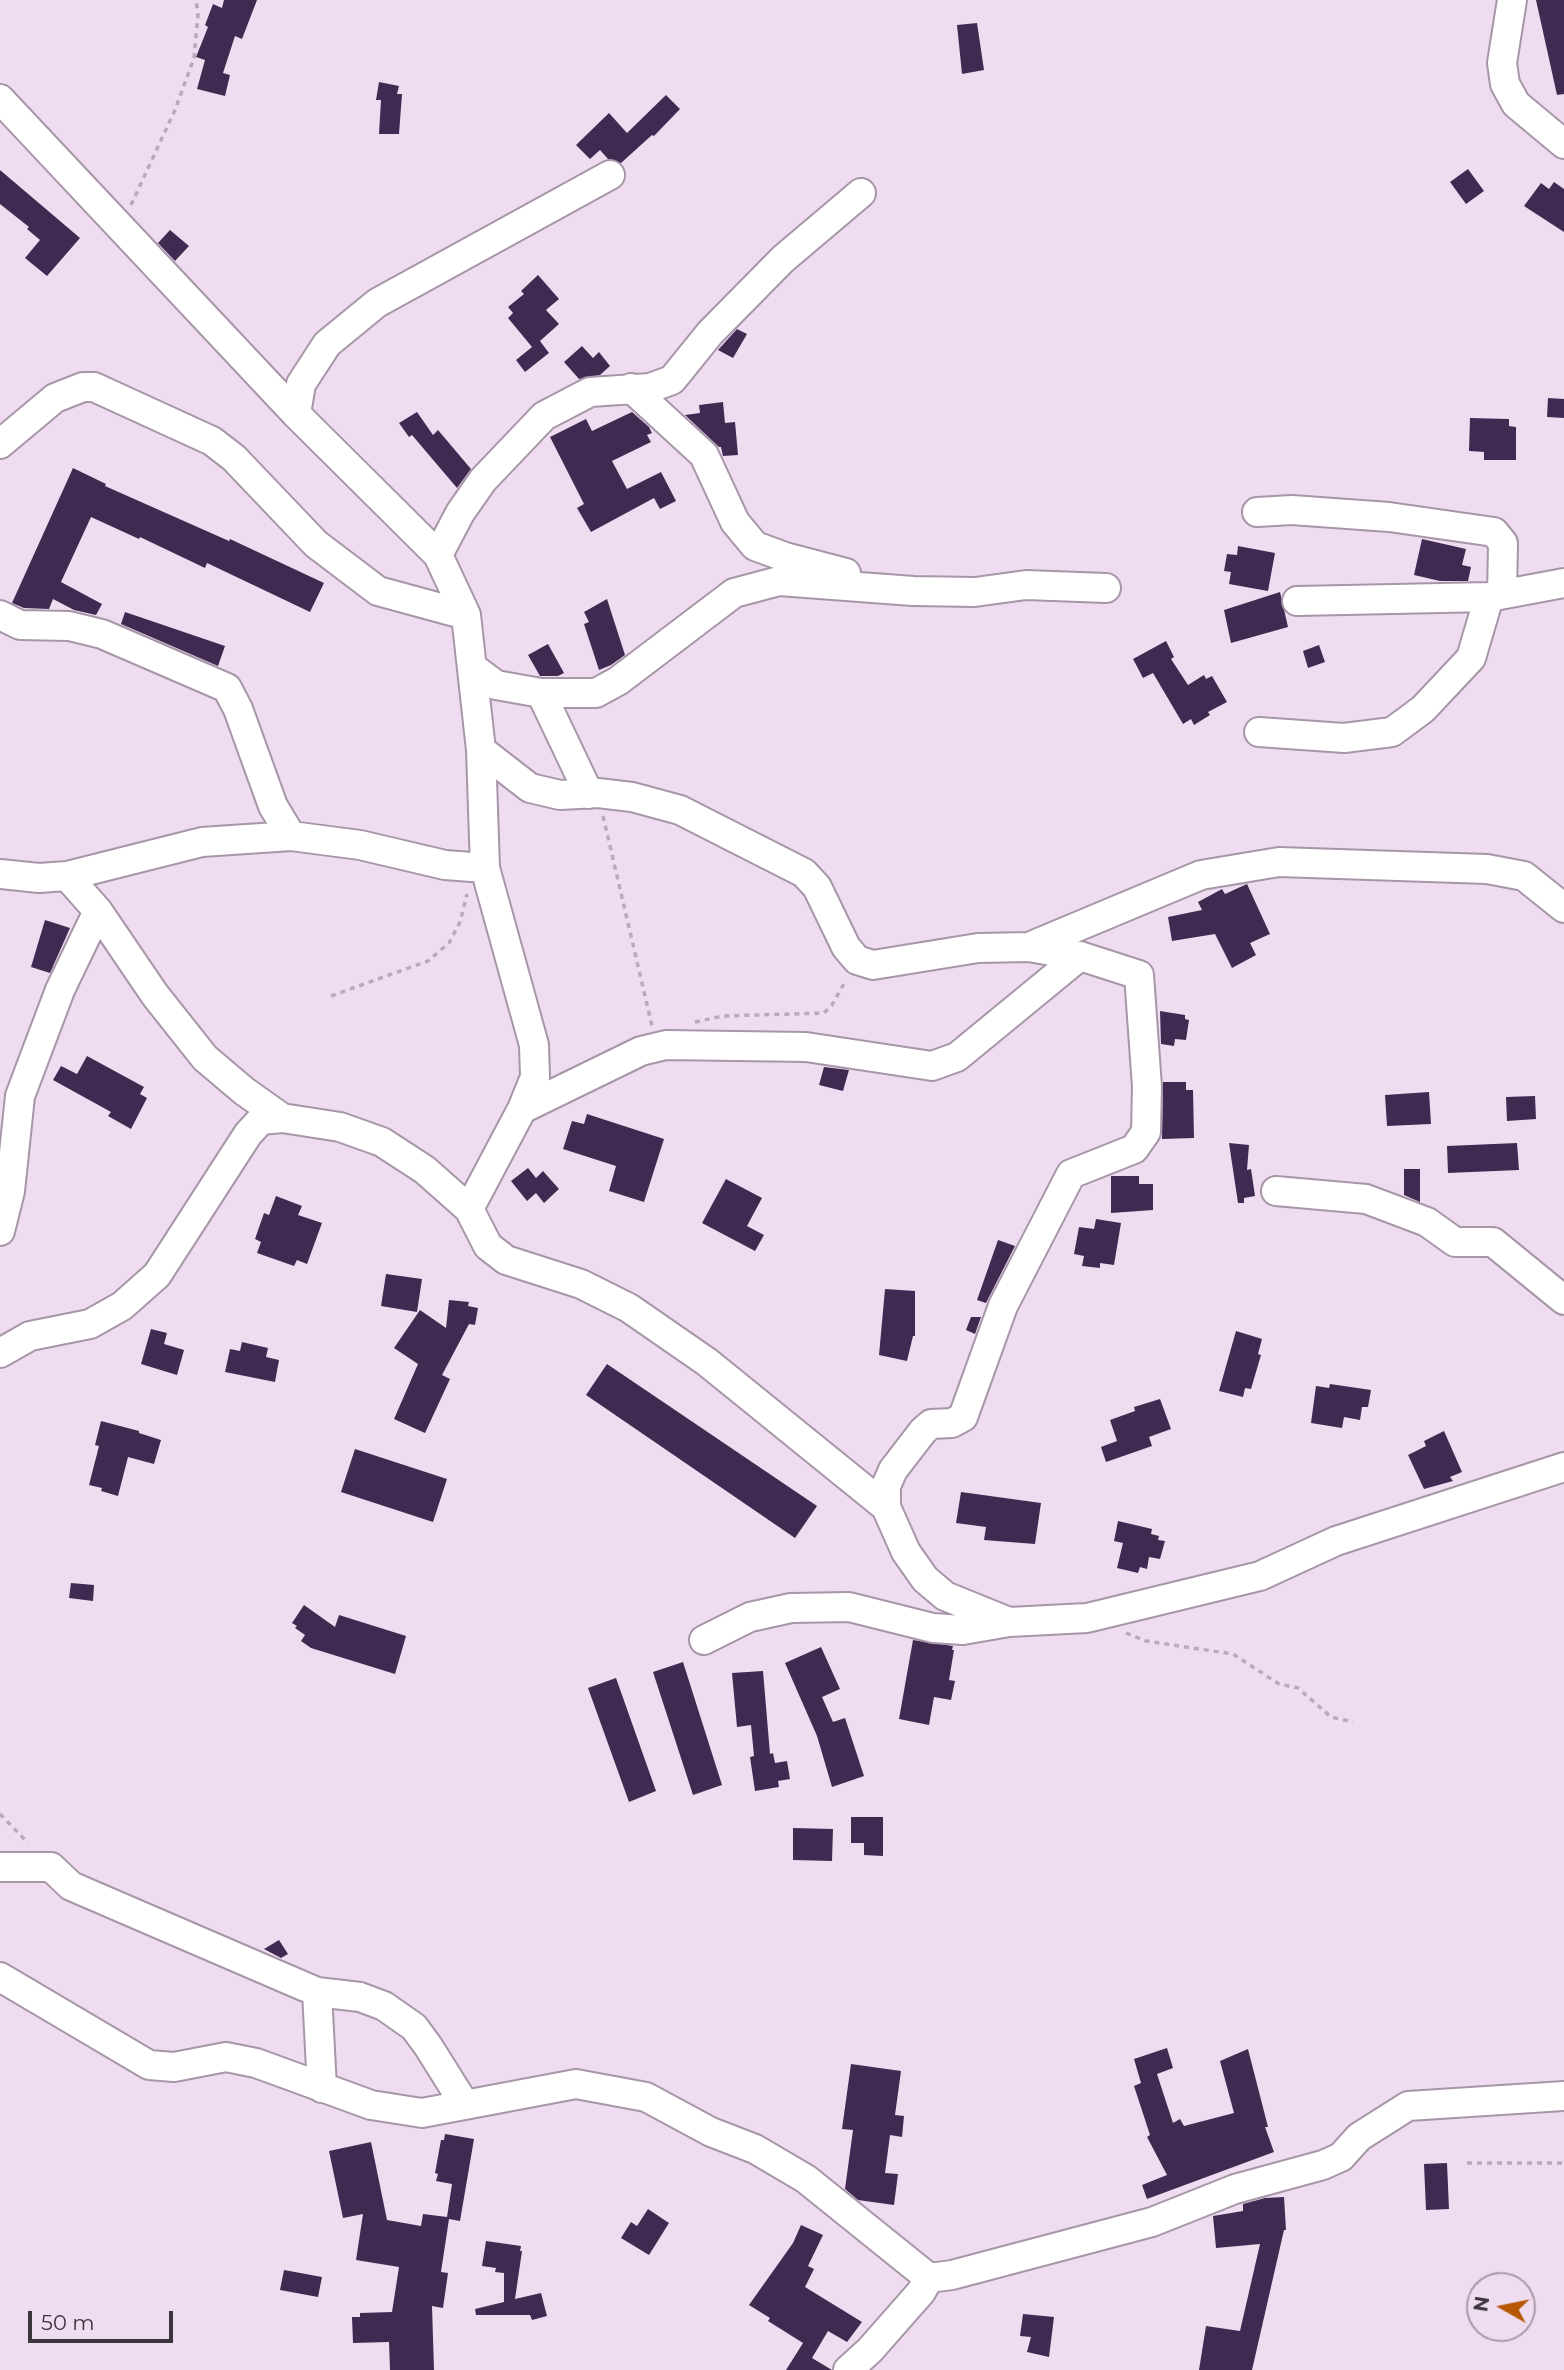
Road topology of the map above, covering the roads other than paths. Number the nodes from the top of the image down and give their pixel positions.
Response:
1 (1512, 0) edge
2 (0, 99) edge
3 (1564, 144) edge
4 (610, 175) dead end
5 (862, 193) dead end
6 (631, 388) junction
7 (296, 414) junction
8 (0, 444) edge
9 (1257, 512) dead end
10 (438, 555) junction
11 (1564, 583) edge
12 (1106, 588) dead end
13 (913, 591) junction
14 (1495, 596) junction
15 (1297, 601) dead end
16 (0, 615) edge
17 (466, 615) junction
18 (472, 667) junction
19 (541, 693) junction
20 (1259, 733) dead end
21 (481, 750) junction
22 (594, 793) junction
23 (291, 836) junction
24 (480, 867) junction
25 (0, 874) edge
26 (67, 876) junction
27 (1564, 908) edge
28 (98, 911) junction
29 (1029, 947) junction
30 (1080, 956) junction
31 (522, 1110) junction
32 (282, 1118) junction
33 (1276, 1191) dead end
34 (469, 1209) junction
35 (0, 1231) edge
36 (1564, 1300) edge
37 (0, 1353) edge
38 (1564, 1466) edge
39 (886, 1507) junction
40 (1009, 1622) junction
41 (704, 1640) dead end
42 (0, 1867) edge
43 (0, 1977) edge
44 (317, 1992) junction
45 (322, 2088) junction
46 (1564, 2096) edge
47 (465, 2105) junction
48 (929, 2278) junction
49 (848, 2370) edge

1 - 3 street
2 - 7 street
4 - 7 street
5 - 6 street
6 - 10 street
6 - 13 street
7 - 10 street
8 - 17 street
9 - 14 street
10 - 17 street
11 - 14 street
12 - 13 street
13 - 19 street
14 - 15 street
14 - 20 street
16 - 23 street
17 - 18 street
18 - 19 street
18 - 21 street
19 - 22 street
21 - 22 street
21 - 24 street
22 - 29 street
23 - 24 street
23 - 26 street
24 - 31 street
25 - 26 street
26 - 28 street
27 - 29 street
28 - 32 street
28 - 35 street
29 - 30 street
30 - 31 street
30 - 39 street
31 - 34 street
32 - 34 street
32 - 37 street
33 - 36 street
34 - 39 street
38 - 40 street
39 - 40 street
40 - 41 street
42 - 44 street
43 - 45 street
44 - 45 street
44 - 47 street
45 - 47 street
46 - 48 street
47 - 48 street
48 - 49 street

